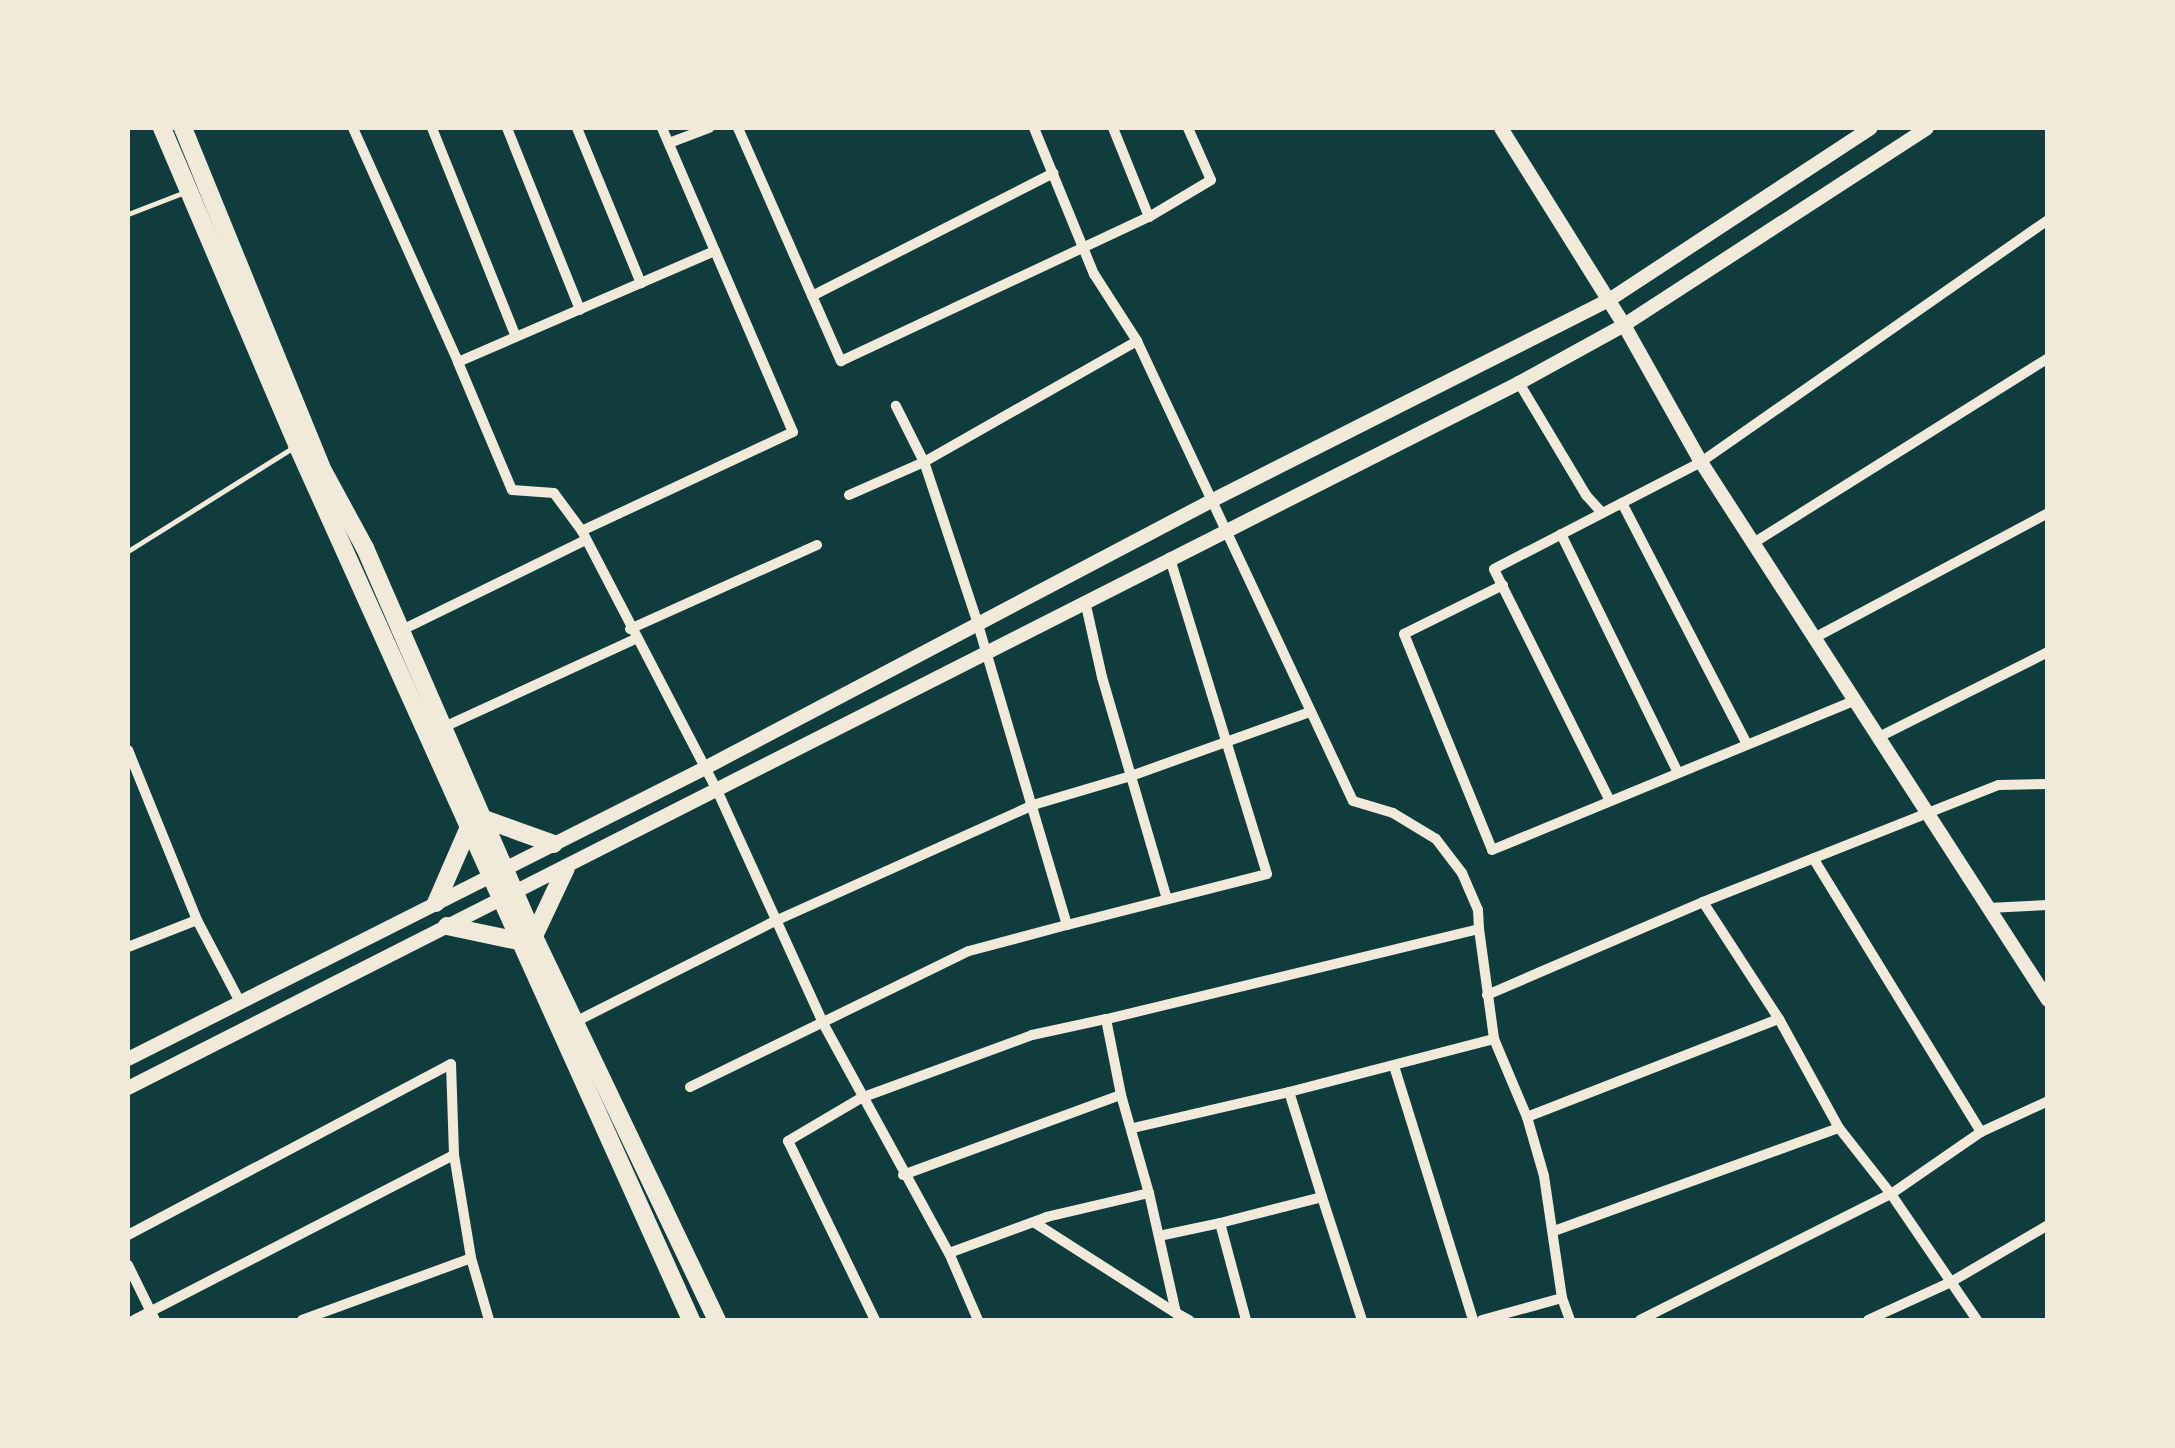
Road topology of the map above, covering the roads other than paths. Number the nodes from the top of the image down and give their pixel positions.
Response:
1 (162, 128) edge
2 (183, 128) edge
3 (353, 128) edge
4 (432, 128) edge
5 (508, 128) edge
6 (577, 128) edge
7 (662, 128) edge
8 (709, 128) edge
9 (738, 128) edge
10 (1034, 128) edge
11 (1113, 128) edge
12 (1188, 128) edge
13 (1501, 128) edge
14 (1871, 128) edge
15 (1928, 128) edge
16 (668, 143) junction
17 (1053, 173) junction
18 (186, 191) junction
19 (128, 214) edge
20 (1149, 217) junction
21 (2048, 220) edge
22 (1082, 246) junction
23 (715, 251) junction
24 (642, 283) junction
25 (812, 296) junction
26 (1609, 300) junction
27 (580, 310) junction
28 (1624, 325) junction
29 (516, 337) junction
30 (1137, 341) junction
31 (2048, 358) edge
32 (458, 362) junction
33 (1519, 383) junction
34 (896, 406) dead end
35 (296, 445) junction
36 (924, 462) junction
37 (1701, 462) junction
38 (848, 495) dead end
39 (1214, 500) junction
40 (1622, 503) junction
41 (2048, 513) edge
42 (1598, 515) junction
43 (1227, 530) junction
44 (1561, 534) junction
45 (584, 536) junction
46 (1755, 542) junction
47 (817, 545) dead end
48 (128, 551) edge
49 (1170, 558) junction
50 (1502, 585) junction
51 (1085, 601) junction
52 (978, 624) junction
53 (402, 630) junction
54 (632, 634) junction
55 (1816, 637) junction
56 (987, 652) junction
57 (2048, 652) edge
58 (2048, 661) edge
59 (2027, 662) junction
60 (1856, 700) junction
61 (1310, 712) junction
62 (444, 727) junction
63 (1880, 737) junction
64 (1226, 740) junction
65 (1747, 744) junction
66 (128, 750) edge
67 (705, 768) junction
68 (1678, 773) junction
69 (1131, 776) junction
70 (2048, 784) edge
71 (716, 788) junction
72 (1610, 801) junction
73 (1033, 804) junction
74 (1928, 812) junction
75 (476, 823) junction
76 (554, 844) junction
77 (1813, 858) junction
78 (566, 868) junction
79 (496, 872) junction
80 (507, 897) junction
81 (1167, 899) junction
82 (1702, 902) junction
83 (436, 903) junction
84 (2048, 904) edge
85 (1988, 908) junction
86 (198, 920) junction
87 (773, 922) junction
88 (1066, 925) junction
89 (447, 926) junction
90 (1479, 929) junction
91 (526, 938) junction
92 (128, 947) edge
93 (1487, 996) junction
94 (240, 1000) junction
95 (2048, 1000) edge
96 (1779, 1018) junction
97 (1106, 1019) junction
98 (577, 1021) junction
99 (824, 1025) junction
100 (1494, 1039) junction
101 (128, 1059) edge
102 (1394, 1066) junction
103 (690, 1087) dead end
104 (128, 1088) edge
105 (1289, 1092) junction
106 (1121, 1095) junction
107 (862, 1098) junction
108 (2048, 1101) edge
109 (1528, 1117) junction
110 (1133, 1128) junction
111 (1839, 1128) junction
112 (1981, 1132) junction
113 (454, 1155) junction
114 (904, 1175) junction
115 (1149, 1192) junction
116 (1892, 1194) junction
117 (1322, 1197) junction
118 (1220, 1223) junction
119 (1035, 1224) junction
120 (2048, 1225) edge
121 (1554, 1231) junction
122 (128, 1235) edge
123 (1159, 1236) junction
124 (948, 1253) junction
125 (471, 1258) junction
126 (128, 1265) edge
127 (1951, 1282) junction
128 (1562, 1298) junction
129 (1176, 1313) junction
130 (153, 1316) edge
131 (134, 1320) edge
132 (302, 1320) edge
133 (489, 1320) edge
134 (691, 1320) edge
135 (717, 1320) edge
136 (876, 1320) edge
137 (978, 1320) edge
138 (1189, 1320) edge
139 (1246, 1320) edge
140 (1362, 1320) edge
141 (1473, 1320) edge
142 (1482, 1320) edge
143 (1570, 1320) edge
144 (1640, 1320) edge
145 (1868, 1320) edge
146 (1976, 1320) edge

1 - 18 highway
2 - 53 highway
3 - 32 street
4 - 29 street
5 - 27 street
6 - 24 street
7 - 16 street
8 - 16 street
9 - 25 street
10 - 17 street
11 - 20 street
12 - 20 street
13 - 26 street
14 - 26 street
15 - 28 street
16 - 23 street
17 - 22 street
17 - 25 street
18 - 19 lane
18 - 35 highway
20 - 22 street
21 - 37 street
22 - 25 street
22 - 30 street
23 - 24 street
23 - 45 street
24 - 27 street
26 - 28 street
26 - 39 street
27 - 29 street
28 - 33 street
28 - 37 street
29 - 32 street
30 - 36 street
30 - 39 street
31 - 46 street
32 - 45 street
33 - 42 street
33 - 43 street
34 - 36 street
35 - 48 lane
35 - 75 highway
36 - 38 street
36 - 52 street
37 - 40 street
37 - 46 street
39 - 43 street
39 - 52 street
40 - 42 street
40 - 65 street
41 - 55 street
42 - 44 street
43 - 49 street
43 - 61 street
44 - 50 street
44 - 68 street
45 - 53 street
45 - 54 street
46 - 55 street
47 - 54 street
49 - 51 street
49 - 64 street
50 - 72 street
50 - 72 street
51 - 56 street
51 - 69 street
52 - 56 street
52 - 67 street
53 - 62 highway
54 - 62 street
54 - 67 street
55 - 60 street
56 - 71 street
56 - 73 street
57 - 59 street
58 - 59 street
59 - 63 street
60 - 63 street
60 - 65 street
61 - 64 street
61 - 90 street
62 - 75 highway
63 - 74 street
64 - 69 street
64 - 81 street
65 - 68 street
66 - 86 street
67 - 71 street
67 - 76 street
68 - 72 street
69 - 73 street
69 - 81 street
70 - 74 street
71 - 78 street
71 - 87 street
73 - 87 street
73 - 88 street
74 - 77 street
74 - 85 street
75 - 76 highway
75 - 79 highway
75 - 83 highway
76 - 79 street
77 - 82 street
77 - 112 street
78 - 80 street
78 - 91 highway
79 - 80 highway
79 - 83 street
80 - 89 street
80 - 91 highway
81 - 88 street
82 - 93 street
82 - 96 street
83 - 94 street
84 - 85 street
85 - 95 street
86 - 92 street
86 - 94 street
87 - 98 street
87 - 99 street
88 - 99 street
89 - 91 highway
89 - 104 street
90 - 93 street
90 - 97 street
91 - 98 highway
91 - 134 highway
93 - 100 street
94 - 101 street
96 - 109 street
96 - 111 street
97 - 106 street
97 - 107 street
98 - 135 highway
99 - 103 street
99 - 107 street
100 - 102 street
100 - 109 street
102 - 105 street
102 - 141 street
105 - 110 street
105 - 117 street
106 - 110 street
106 - 114 street
107 - 114 street
107 - 136 street
108 - 112 street
109 - 121 street
110 - 115 street
111 - 116 street
111 - 121 street
112 - 116 street
113 - 122 street
113 - 125 street
113 - 130 street
114 - 124 street
115 - 119 street
115 - 123 street
116 - 127 street
116 - 144 street
117 - 118 street
117 - 140 street
118 - 123 street
118 - 139 street
119 - 124 street
119 - 129 street
120 - 127 street
121 - 128 street
123 - 129 street
124 - 137 street
125 - 132 street
125 - 133 street
126 - 130 street
127 - 145 street
127 - 146 street
128 - 142 street
128 - 143 street
129 - 138 street
130 - 131 street

